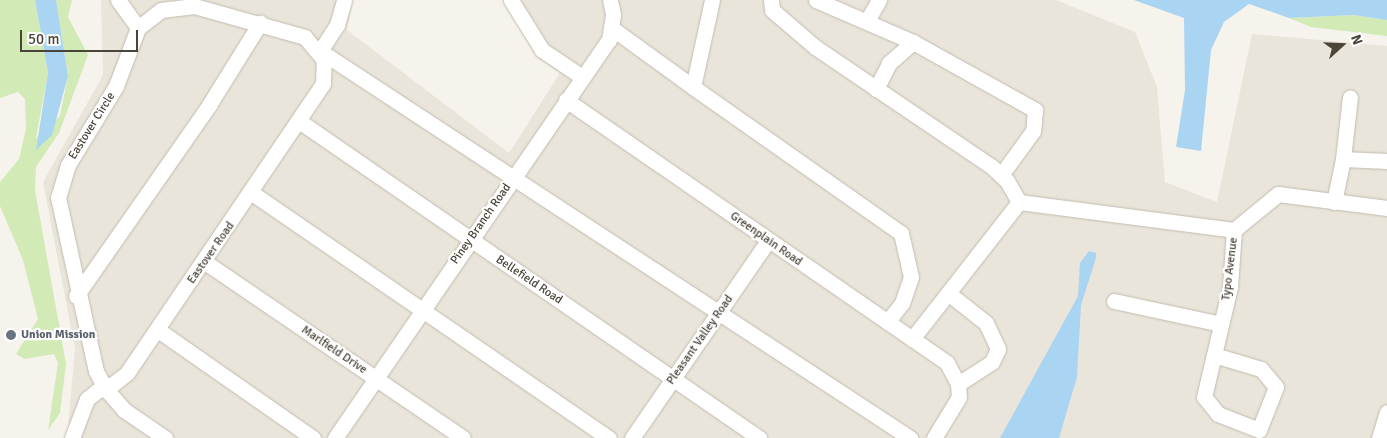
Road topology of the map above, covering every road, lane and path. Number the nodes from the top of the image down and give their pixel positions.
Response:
1 (118, 0) edge
2 (344, 0) edge
3 (512, 0) edge
4 (712, 0) edge
5 (771, 0) edge
6 (816, 0) edge
7 (879, 0) edge
8 (614, 2) edge
9 (868, 19) junction
10 (260, 23) junction
11 (138, 28) junction
12 (613, 29) junction
13 (913, 42) junction
14 (320, 51) junction
15 (582, 77) junction
16 (693, 87) junction
17 (876, 90) junction
18 (1350, 97) dead end
19 (566, 100) junction
20 (299, 121) junction
21 (1343, 159) junction
22 (1387, 161) edge
23 (1001, 175) junction
24 (513, 178) junction
25 (252, 193) junction
26 (1019, 202) junction
27 (1334, 202) junction
28 (1387, 208) edge
29 (1234, 230) junction
30 (470, 240) junction
31 (768, 241) junction
32 (205, 262) junction
33 (948, 293) junction
34 (76, 296) junction
35 (1114, 301) dead end
36 (423, 309) junction
37 (719, 312) junction
38 (887, 322) junction
39 (1221, 324) junction
40 (158, 330) junction
41 (912, 339) junction
42 (1214, 355) junction
43 (376, 378) junction
44 (673, 378) junction
45 (958, 384) junction
46 (105, 388) junction
47 (1387, 412) edge
48 (1258, 434) edge
49 (72, 438) edge
50 (165, 438) edge
51 (313, 438) edge
52 (335, 438) edge
53 (463, 438) edge
54 (610, 438) edge
55 (632, 438) edge
56 (759, 438) edge
57 (910, 438) edge
58 (934, 438) edge
59 (1380, 438) edge

1 - 11 street
2 - 14 street
3 - 15 street
4 - 16 street
5 - 17 street
6 - 9 street
7 - 9 street
8 - 12 street
9 - 13 street
10 - 11 street
10 - 14 street
10 - 34 street
11 - 34 street, Eastover Circle
12 - 15 street, Piney Branch Road
12 - 16 street
13 - 17 street
13 - 23 street
14 - 20 street, Eastover Road
14 - 24 street
15 - 19 street, Piney Branch Road
16 - 38 street
17 - 23 street
18 - 21 street
19 - 24 street, Piney Branch Road
19 - 31 street, Greenplain Road
20 - 25 street, Eastover Road
20 - 30 street, Bellefield Road
21 - 22 street
21 - 27 street
23 - 26 street
24 - 30 street, Piney Branch Road
24 - 37 street
25 - 32 street, Eastover Road
25 - 36 street
26 - 29 street
26 - 33 street
27 - 28 street, Typo Avenue
27 - 29 street, Typo Avenue
29 - 39 street, Typo Avenue
30 - 36 street, Piney Branch Road
30 - 44 street, Bellefield Road
31 - 37 street, Pleasant Valley Road
31 - 38 street, Greenplain Road
32 - 40 street, Eastover Road
32 - 43 street, Marlfield Drive
33 - 41 street
33 - 45 street
34 - 46 street, Eastover Circle
35 - 39 street
36 - 43 street, Piney Branch Road
36 - 54 street
37 - 44 street, Pleasant Valley Road
37 - 57 street
38 - 41 street, Greenplain Road
39 - 42 street, Typo Avenue
40 - 46 street, Eastover Road
40 - 51 street
41 - 45 street, Greenplain Road
42 - 48 street, Typo Avenue
42 - 48 street, Typo Avenue
43 - 52 street, Piney Branch Road
43 - 53 street, Marlfield Drive
44 - 55 street, Pleasant Valley Road
44 - 56 street, Bellefield Road
45 - 58 street
46 - 49 street, Eastover Road
46 - 50 street, Eastover Circle
47 - 59 street

